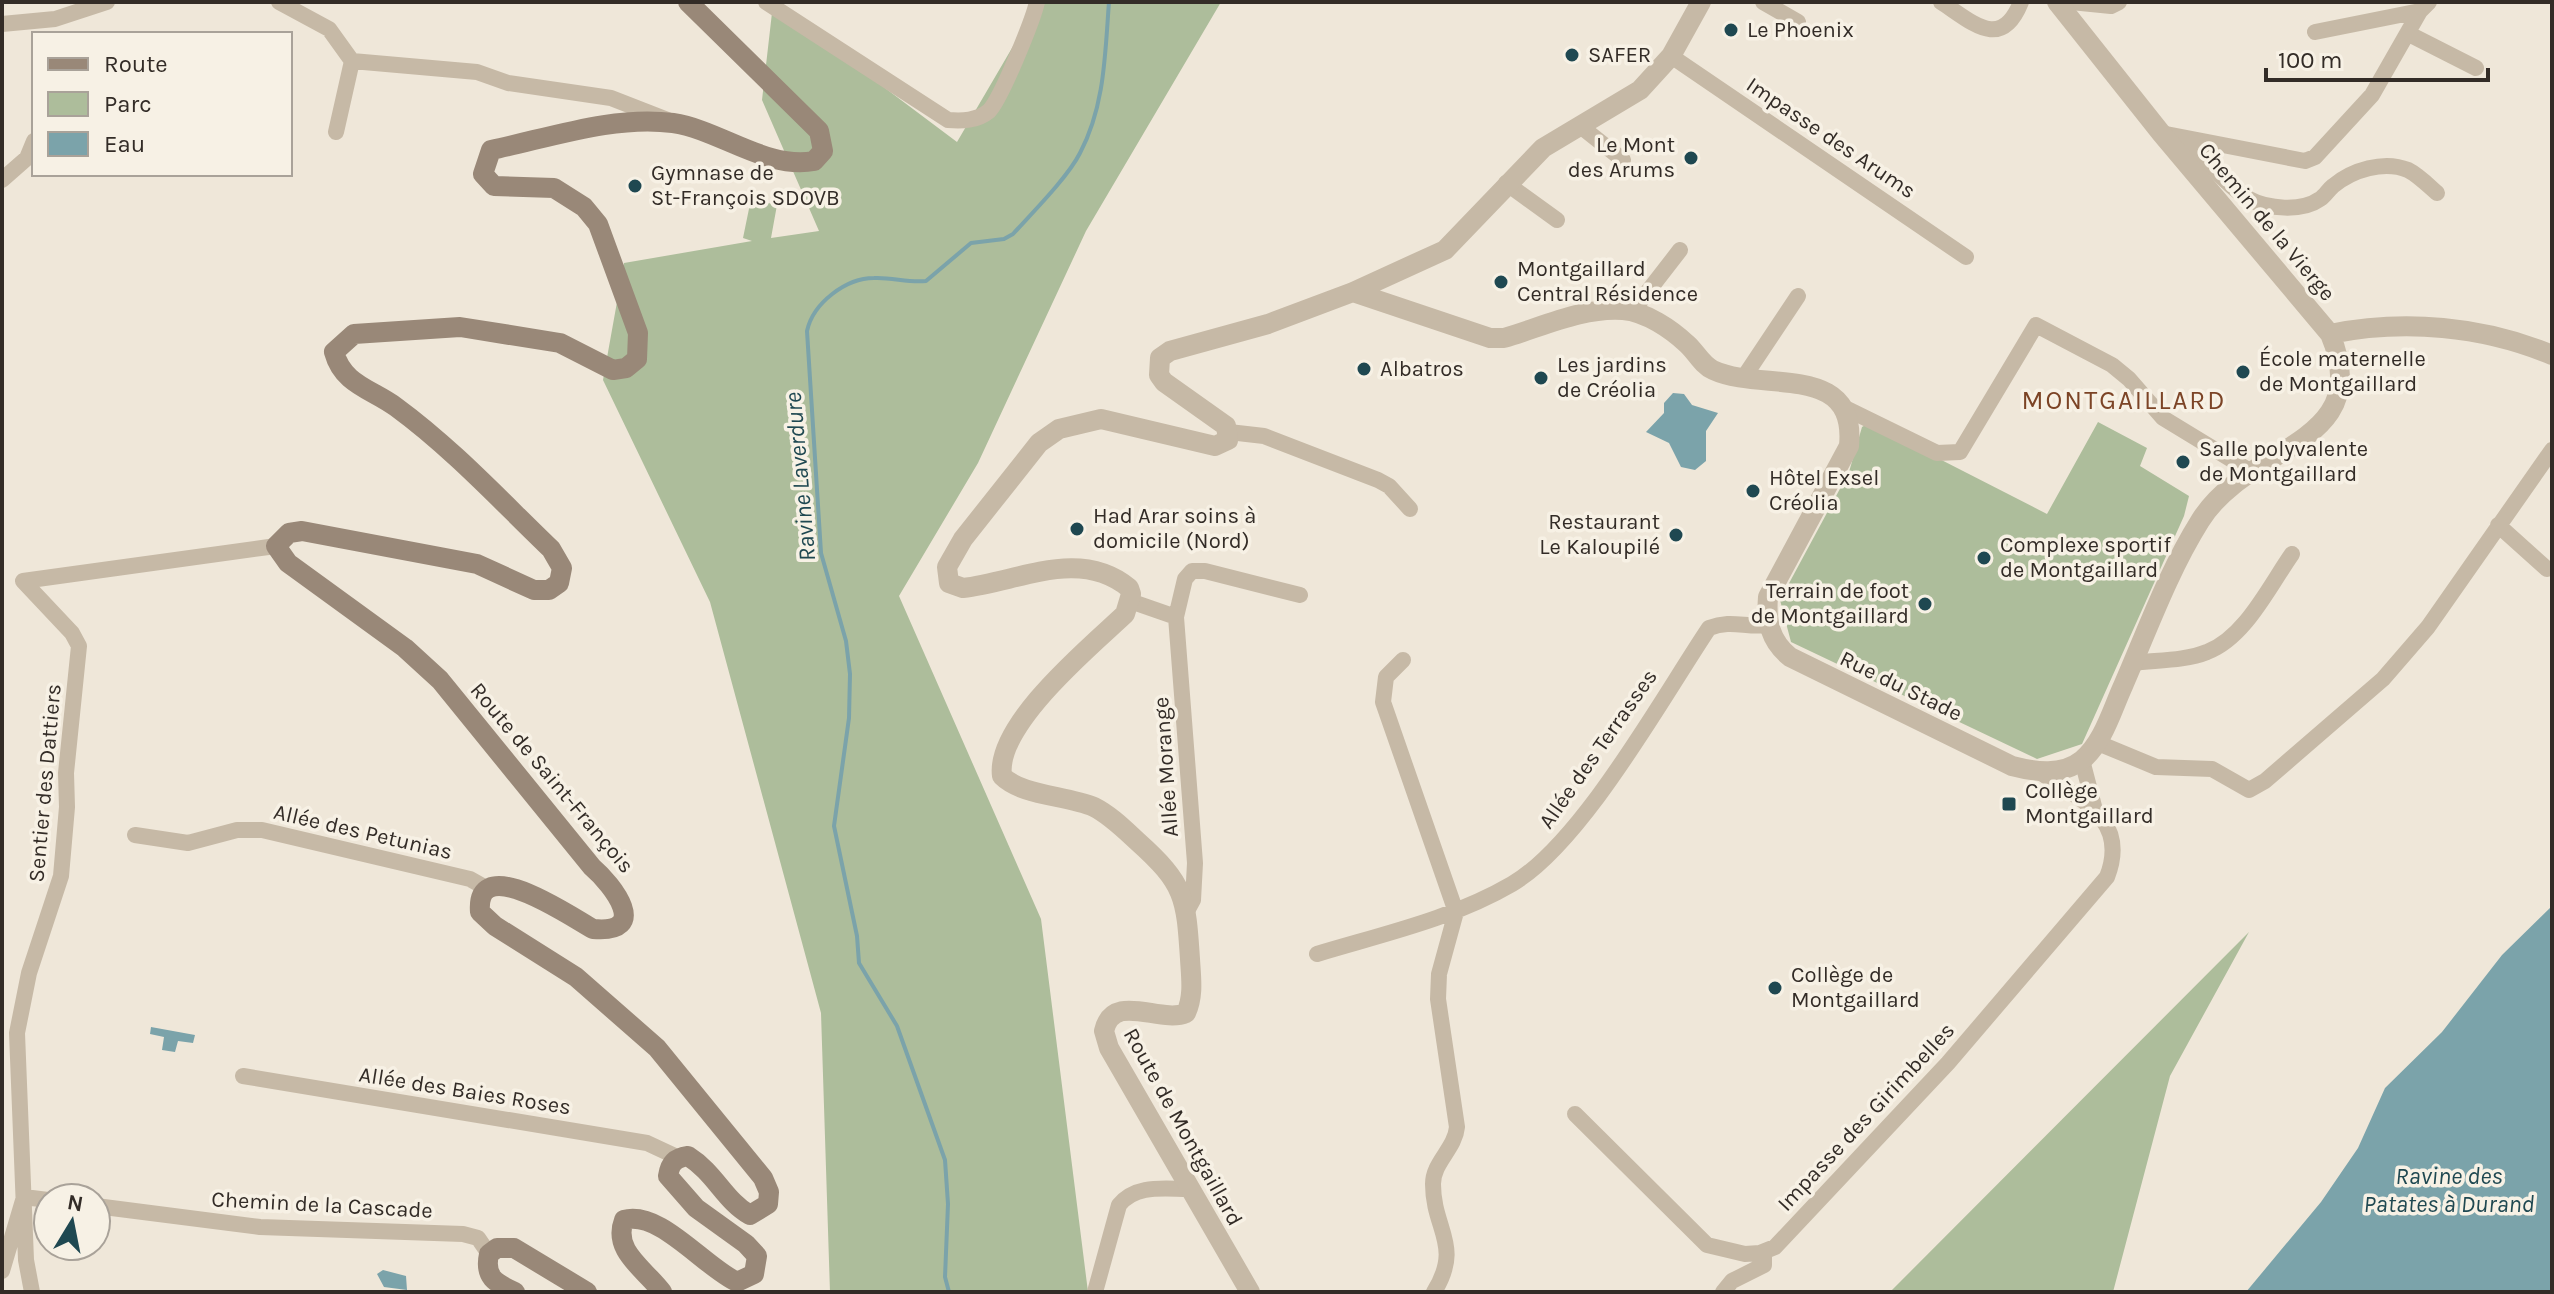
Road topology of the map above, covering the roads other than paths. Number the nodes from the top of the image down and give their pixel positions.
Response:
1 (107, 2) edge
2 (279, 2) edge
3 (688, 2) edge
4 (766, 2) edge
5 (1037, 2) edge
6 (1701, 2) edge
7 (1763, 2) edge
8 (1941, 2) edge
9 (2021, 2) edge
10 (2057, 2) edge
11 (2071, 2) edge
12 (2119, 2) edge
13 (2424, 6) edge
14 (1798, 22) dead end
15 (2, 24) edge
16 (54, 27) edge
17 (2315, 32) dead end
18 (2409, 34) junction
19 (1671, 56) junction
20 (352, 61) junction
21 (2476, 68) dead end
22 (676, 124) junction
23 (1579, 125) junction
24 (336, 132) dead end
25 (2161, 133) junction
26 (2185, 138) junction
27 (32, 146) edge
28 (1623, 160) dead end
29 (2, 180) edge
30 (1506, 183) junction
31 (2437, 193) dead end
32 (1557, 220) dead end
33 (1680, 250) dead end
34 (1966, 257) dead end
35 (1353, 292) junction
36 (1798, 296) dead end
37 (1632, 312) junction
38 (2330, 334) junction
39 (2552, 355) edge
40 (1744, 377) junction
41 (1843, 407) junction
42 (1229, 432) junction
43 (2552, 450) edge
44 (2250, 471) junction
45 (1410, 509) dead end
46 (2498, 525) junction
47 (276, 546) junction
48 (2292, 554) dead end
49 (2547, 569) dead end
50 (1300, 595) dead end
51 (1130, 601) junction
52 (1176, 617) junction
53 (1768, 625) junction
54 (1403, 660) dead end
55 (2133, 663) junction
56 (2098, 743) junction
57 (2082, 760) junction
58 (2038, 771) junction
59 (2095, 810) junction
60 (135, 835) dead end
61 (486, 888) junction
62 (1187, 911) junction
63 (1456, 912) junction
64 (1317, 954) dead end
65 (243, 1076) dead end
66 (1575, 1114) dead end
67 (677, 1157) junction
68 (1188, 1189) junction
69 (24, 1197) junction
70 (32, 1198) edge
71 (112, 1208) edge
72 (1764, 1252) junction
73 (489, 1254) junction
74 (2, 1271) edge
75 (32, 1292) edge
76 (515, 1292) edge
77 (587, 1292) edge
78 (662, 1292) edge
79 (1095, 1292) edge
80 (1250, 1292) edge
81 (1434, 1292) edge
82 (1723, 1292) edge

1 - 16 street
2 - 20 street
3 - 22 main road
4 - 5 street
6 - 19 street
7 - 14 street
8 - 9 street
10 - 25 street, Chemin de la Vierge
11 - 12 street
13 - 17 street
13 - 18 street
15 - 16 street
18 - 21 street
18 - 26 street
19 - 23 street
19 - 34 street, Impasse des Arums
20 - 22 street
20 - 24 street
22 - 47 main road
23 - 28 street
23 - 30 street
25 - 26 street
25 - 38 street, Chemin de la Vierge
26 - 31 street
27 - 29 street
30 - 32 street
30 - 35 street
33 - 37 street
35 - 37 street
35 - 42 street
36 - 40 street
37 - 40 street
38 - 39 street, Chemin de la Vierge
38 - 44 street
40 - 41 street
41 - 44 street
41 - 53 street
42 - 45 street
42 - 51 street
43 - 46 street
44 - 55 street
46 - 49 street
46 - 56 street
47 - 61 main road, Route de Saint-François
47 - 69 street, Sentier des Dattiers
48 - 55 street
50 - 52 street, Allée Morange
51 - 52 street
51 - 62 street, Route de Montgaillard
52 - 62 street, Allée Morange
53 - 58 street, Rue du Stade
53 - 63 street, Allée des Terrasses
54 - 63 street
55 - 56 street
56 - 57 street
57 - 58 street, Rue du Stade
57 - 59 street, Impasse des Girimbelles
58 - 59 street, Impasse des Girimbelles
59 - 72 street, Impasse des Girimbelles
60 - 61 street, Allée des Petunias
61 - 67 main road
62 - 68 street, Route de Montgaillard
63 - 64 street, Allée des Terrasses
63 - 81 street
65 - 67 street, Allée des Baies Roses
66 - 72 street
67 - 78 main road
68 - 79 street
68 - 80 street, Route de Montgaillard
69 - 70 street
69 - 74 street
69 - 75 street, Sentier des Dattiers
71 - 73 street, Chemin de la Cascade
72 - 82 street, Impasse des Girimbelles
73 - 76 main road
73 - 77 main road

